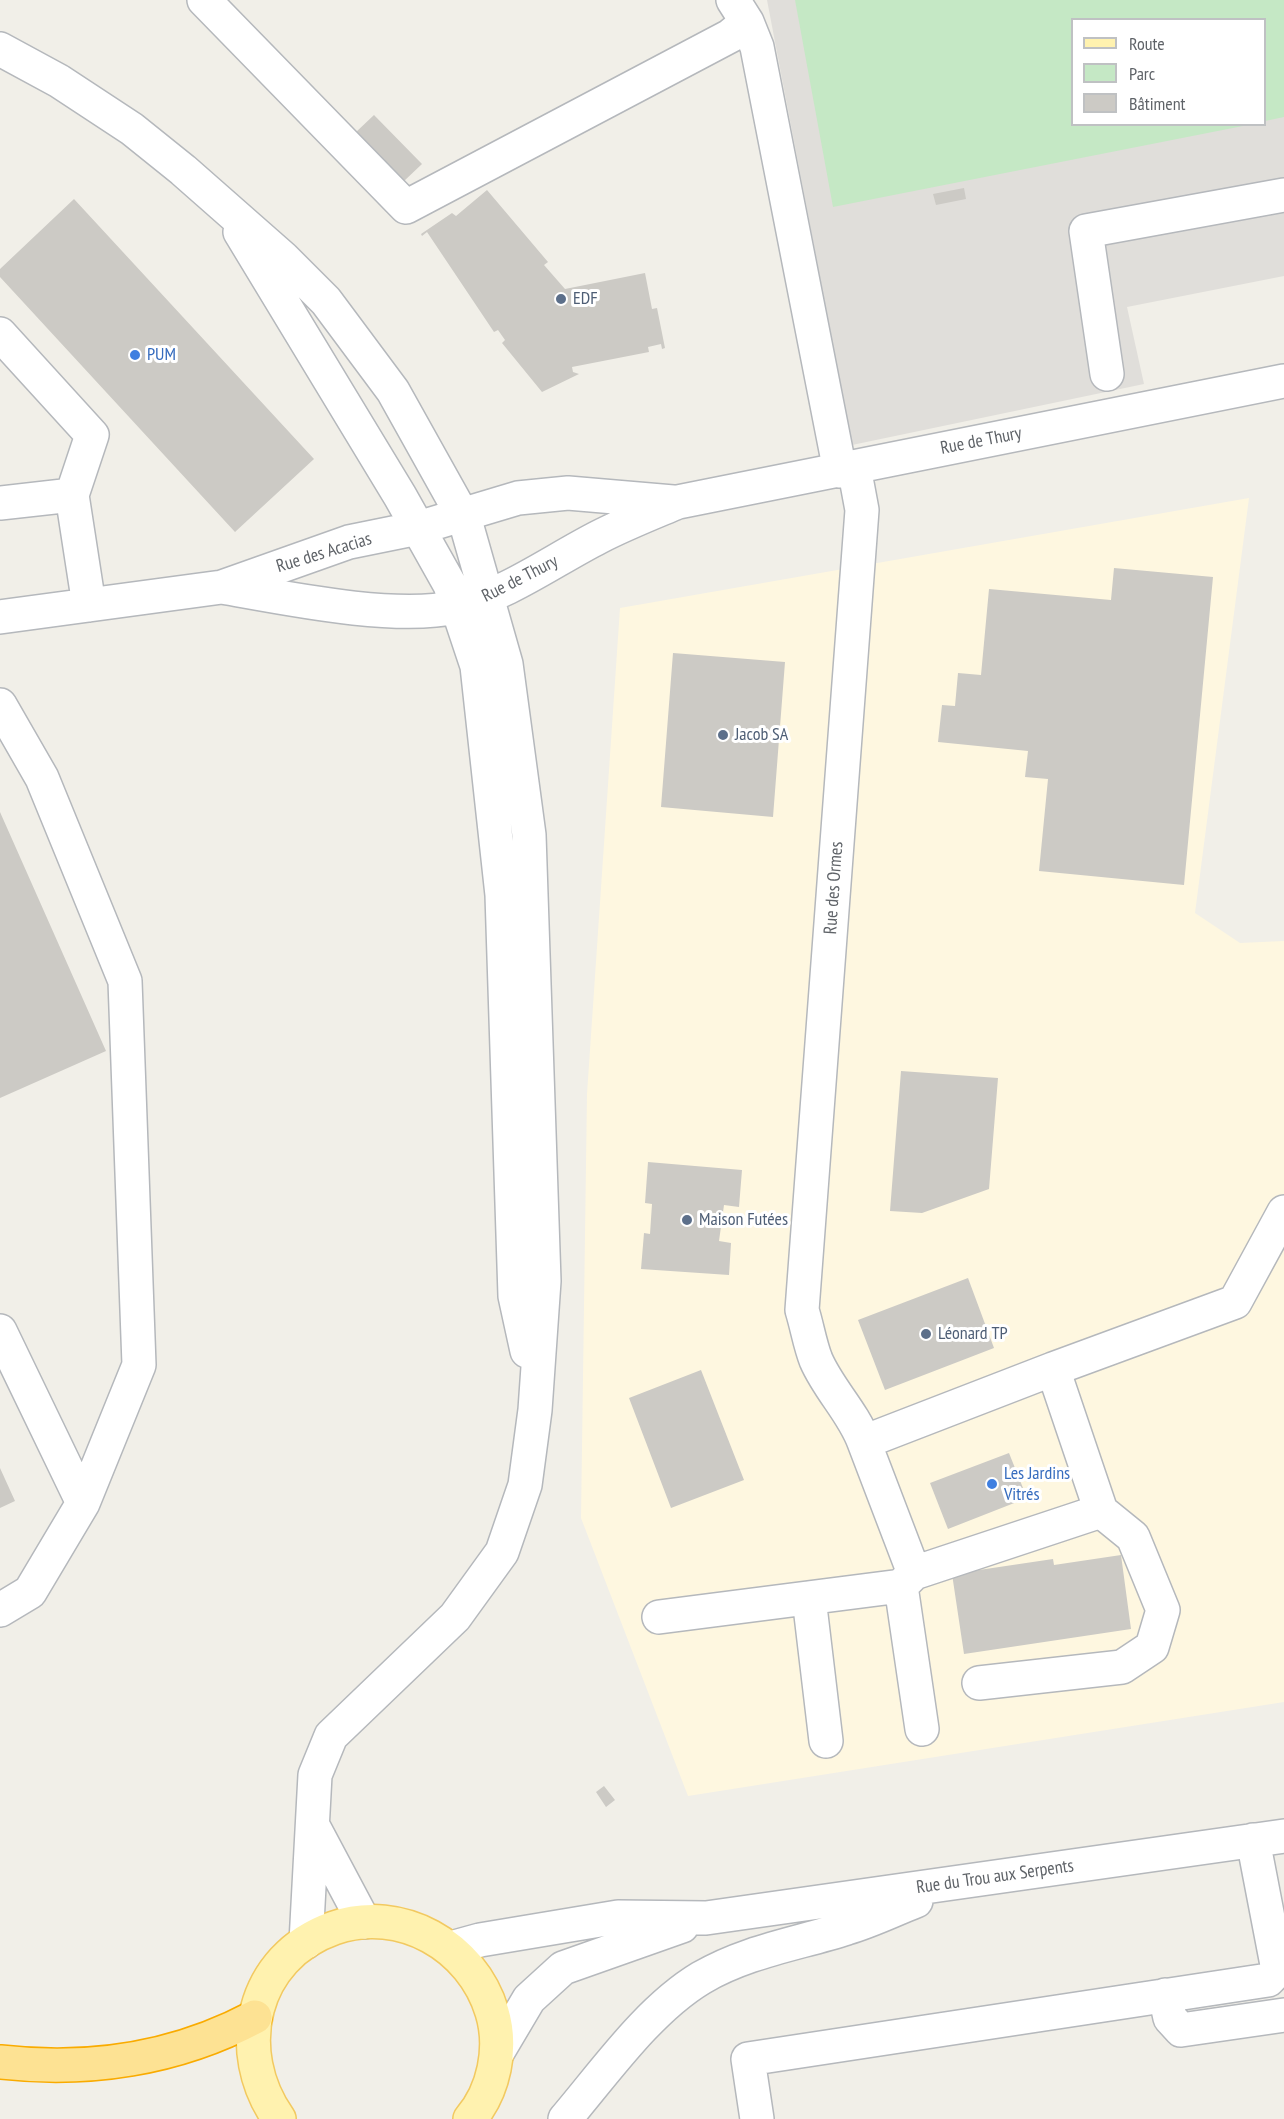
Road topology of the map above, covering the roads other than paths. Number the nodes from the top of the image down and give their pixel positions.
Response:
1 (204, 0) edge
2 (740, 11) edge
3 (0, 49) edge
4 (1284, 195) edge
5 (227, 209) junction
6 (0, 334) edge
7 (1107, 374) dead end
8 (1284, 381) edge
9 (847, 469) junction
10 (72, 495) junction
11 (678, 502) junction
12 (0, 503) edge
13 (462, 515) junction
14 (418, 528) junction
15 (222, 587) junction
16 (472, 602) junction
17 (89, 605) junction
18 (0, 617) edge
19 (0, 705) edge
20 (1284, 1212) edge
21 (0, 1331) edge
22 (1053, 1369) junction
23 (864, 1442) junction
24 (83, 1503) junction
25 (1101, 1511) junction
26 (907, 1580) junction
27 (809, 1598) junction
28 (0, 1610) edge
29 (658, 1617) dead end
30 (979, 1683) dead end
31 (922, 1729) dead end
32 (826, 1741) dead end
33 (312, 1824) junction
34 (1269, 1838) edge
35 (968, 1881) junction
36 (706, 1917) junction
37 (364, 1922) junction
38 (306, 1942) junction
39 (451, 1948) junction
40 (1166, 1995) junction
41 (1284, 2015) edge
42 (255, 2017) junction
43 (497, 2052) junction
44 (0, 2062) edge
45 (264, 2112) edge
46 (470, 2119) edge
47 (565, 2119) edge
48 (757, 2119) edge

1 - 2 street
2 - 9 street, Rue des Ormes
3 - 5 street
4 - 7 street
5 - 13 street
5 - 14 street
6 - 10 street
8 - 9 street, Rue de Thury
9 - 11 street, Rue de Thury
9 - 23 street, Rue des Ormes
10 - 12 street
10 - 17 street
11 - 13 street, Rue de Thury
11 - 16 street, Rue de Thury
13 - 14 street, Rue des Acacias
13 - 16 street
14 - 15 street, Rue des Acacias
14 - 16 street
15 - 16 street, Rue des Acacias
15 - 17 street, Rue des Acacias
16 - 33 street
17 - 18 street, Rue des Acacias
19 - 24 street
20 - 22 street
21 - 24 street
22 - 23 street
22 - 25 street
23 - 26 street, Rue des Ormes
24 - 28 street
25 - 26 street
25 - 30 street
26 - 27 street
26 - 31 street, Rue des Ormes
27 - 29 street
27 - 32 street
33 - 37 street
33 - 38 street
34 - 35 street, Rue du Trou aux Serpents
34 - 40 street
35 - 36 street, Rue du Trou aux Serpents
35 - 47 street
36 - 39 street, Rue du Trou aux Serpents
36 - 43 street, Rue du Trou aux Serpents
37 - 38 main road
37 - 39 main road
38 - 42 main road
39 - 43 main road
40 - 41 street
40 - 48 street
42 - 44 highway
42 - 45 main road
43 - 46 main road

